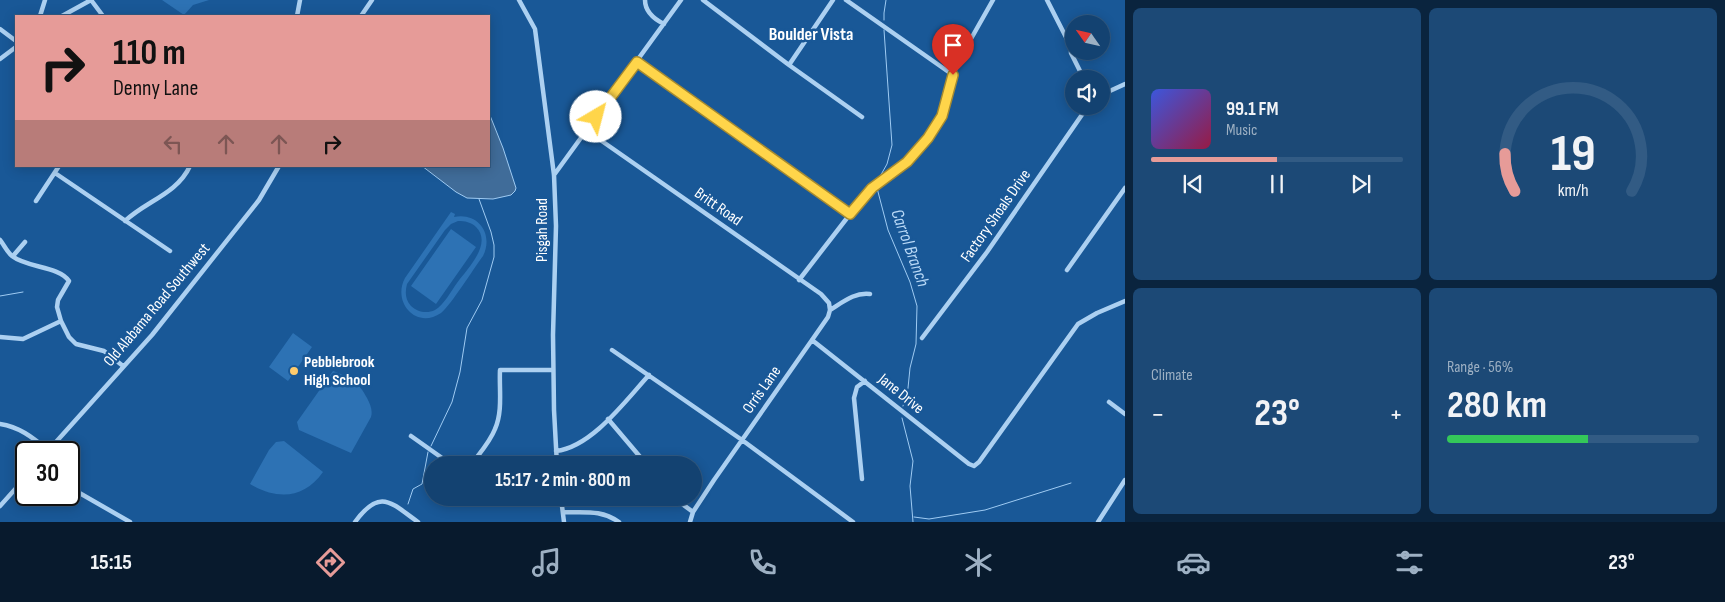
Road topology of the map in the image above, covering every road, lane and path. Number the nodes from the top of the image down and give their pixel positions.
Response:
1 (45, 0) edge
2 (91, 0) edge
3 (300, 0) edge
4 (372, 0) edge
5 (519, 0) edge
6 (645, 0) edge
7 (681, 0) edge
8 (702, 0) edge
9 (833, 0) edge
10 (846, 0) edge
11 (993, 0) edge
12 (1047, 0) edge
13 (40, 15) edge
14 (64, 15) edge
15 (102, 15) edge
16 (297, 15) edge
17 (364, 15) edge
18 (664, 24) junction
19 (0, 29) edge
20 (15, 39) edge
21 (15, 48) edge
22 (0, 59) edge
23 (637, 62) junction
24 (788, 65) junction
25 (1080, 70) edge
26 (953, 75) junction
27 (1125, 84) edge
28 (1110, 91) edge
29 (1082, 115) edge
30 (862, 117) dead end
31 (586, 130) junction
32 (58, 167) edge
33 (190, 167) edge
34 (279, 167) edge
35 (54, 173) junction
36 (554, 175) junction
37 (1125, 188) edge
38 (36, 201) dead end
39 (850, 214) junction
40 (125, 221) junction
41 (0, 240) edge
42 (25, 242) dead end
43 (170, 251) dead end
44 (13, 256) junction
45 (1067, 270) dead end
46 (799, 280) junction
47 (870, 294) dead end
48 (1125, 301) edge
49 (830, 310) junction
50 (61, 321) junction
51 (0, 337) edge
52 (922, 338) dead end
53 (812, 340) junction
54 (612, 350) dead end
55 (123, 366) junction
56 (554, 370) junction
57 (649, 375) junction
58 (865, 381) junction
59 (1109, 402) dead end
60 (1125, 414) edge
61 (608, 419) junction
62 (0, 424) edge
63 (411, 436) dead end
64 (742, 440) junction
65 (36, 441) edge
66 (56, 441) edge
67 (556, 450) junction
68 (439, 456) edge
69 (477, 456) edge
70 (556, 456) edge
71 (639, 456) edge
72 (862, 479) dead end
73 (1125, 480) edge
74 (15, 487) edge
75 (80, 493) edge
76 (2, 499) edge
77 (0, 506) edge
78 (563, 506) edge
79 (685, 506) edge
80 (564, 512) junction
81 (693, 512) junction
82 (130, 522) edge
83 (355, 522) edge
84 (418, 522) edge
85 (564, 522) edge
86 (618, 522) edge
87 (690, 522) edge
88 (853, 522) edge
89 (1098, 522) edge

1 - 13 street
2 - 14 street
2 - 15 street
3 - 16 street
4 - 17 street
5 - 36 street, Pisgah Road
6 - 18 street
7 - 18 street
8 - 24 street
9 - 24 street
10 - 26 street
11 - 26 street
12 - 25 street
18 - 23 street
19 - 20 street
21 - 22 street
23 - 31 street
23 - 39 street
24 - 30 street
26 - 39 street
27 - 28 street
29 - 52 street, Factory Shoals Drive
31 - 36 street
31 - 46 street, Britt Road
32 - 35 street
33 - 40 street
34 - 55 street, Old Alabama Road Southwest
35 - 38 street
35 - 40 street
36 - 56 street, Pisgah Road
37 - 45 street
39 - 46 street
40 - 43 street
41 - 44 street
42 - 44 street
44 - 50 street
46 - 49 street, Britt Road
47 - 49 street, Orris Lane
48 - 58 street, Jane Drive
49 - 53 street, Orris Lane
50 - 51 street
50 - 55 street
53 - 58 street, Jane Drive
53 - 64 street, Orris Lane
54 - 57 street
55 - 66 street, Old Alabama Road Southwest
56 - 67 street, Pisgah Road
56 - 69 street
57 - 61 street
57 - 64 street
58 - 72 street
59 - 60 street
61 - 67 street
61 - 71 street
62 - 65 street
63 - 68 street
64 - 81 street, Orris Lane
64 - 88 street
67 - 70 street, Pisgah Road
73 - 89 street
74 - 76 street
75 - 82 street
76 - 77 street
78 - 80 street
79 - 81 street
80 - 85 street
80 - 86 street
81 - 87 street, Orris Lane
83 - 84 street

